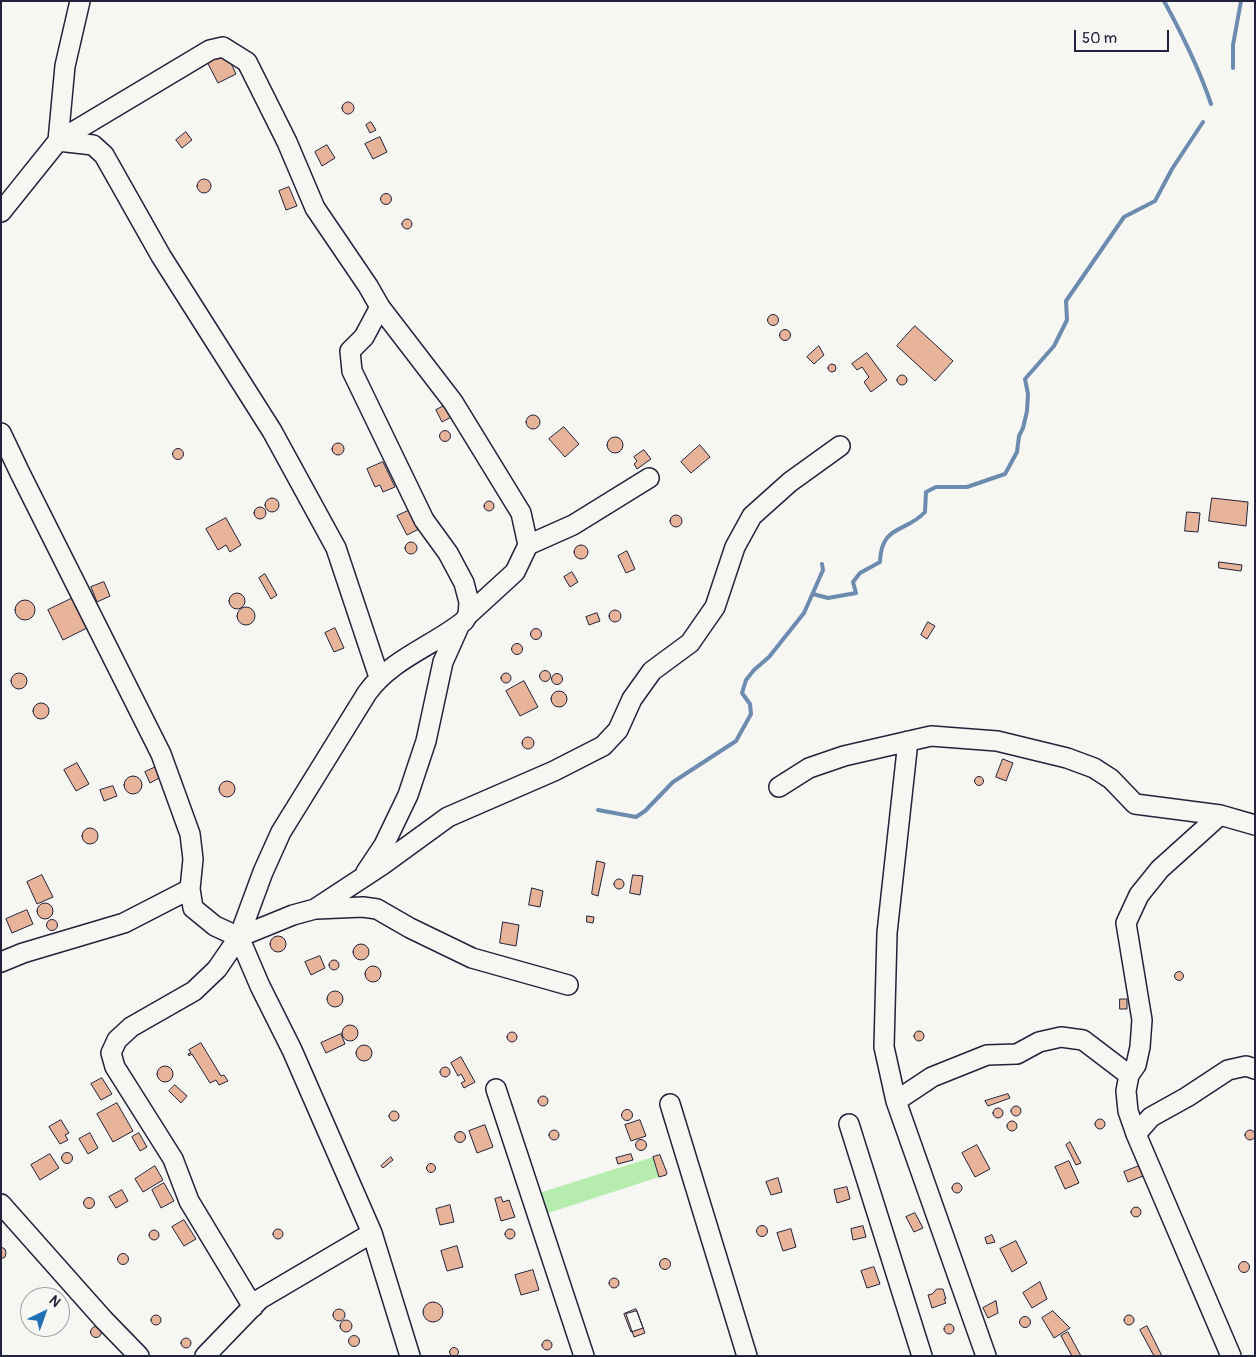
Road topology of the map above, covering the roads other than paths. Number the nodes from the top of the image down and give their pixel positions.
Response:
1 (80, 1) edge
2 (58, 141) junction
3 (1, 212) edge
4 (380, 307) junction
5 (1, 432) edge
6 (840, 446) dead end
7 (649, 478) dead end
8 (528, 545) junction
9 (464, 620) junction
10 (379, 677) junction
11 (908, 741) junction
12 (778, 787) dead end
13 (1220, 815) junction
14 (1255, 825) edge
15 (362, 878) junction
16 (190, 889) junction
17 (315, 909) junction
18 (239, 937) junction
19 (1, 962) edge
20 (568, 985) dead end
21 (1252, 1064) edge
22 (1129, 1075) junction
23 (496, 1089) dead end
24 (896, 1101) junction
25 (670, 1104) dead end
26 (849, 1124) dead end
27 (1136, 1134) junction
28 (1, 1204) edge
29 (372, 1233) junction
30 (253, 1307) junction
31 (139, 1356) edge
32 (205, 1356) edge
33 (410, 1356) edge
34 (584, 1356) edge
35 (747, 1356) edge
36 (922, 1356) edge
37 (986, 1356) edge
38 (1231, 1356) edge

1 - 2 street
2 - 3 street
2 - 4 street
2 - 10 street
4 - 8 street
4 - 9 street
5 - 16 street
6 - 15 street
7 - 8 street
8 - 9 street
9 - 10 street
9 - 15 street
10 - 18 street
11 - 12 street
11 - 13 street
11 - 24 street
13 - 14 street
13 - 22 street
15 - 17 street
16 - 18 street
16 - 19 street
17 - 18 street
17 - 20 street
18 - 29 street
18 - 30 street
21 - 27 street
22 - 24 street
22 - 27 street
23 - 34 street
24 - 37 street
25 - 35 street
26 - 36 street
27 - 38 street
28 - 31 street
29 - 30 street
29 - 33 street
30 - 32 street

